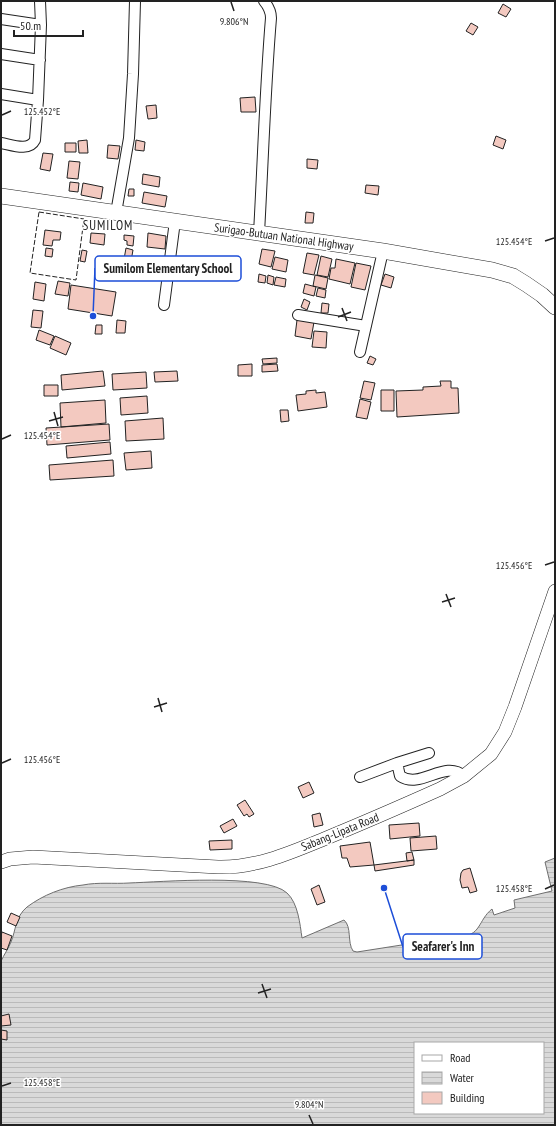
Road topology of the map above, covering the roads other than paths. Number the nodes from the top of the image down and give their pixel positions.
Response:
1 (40, 1) edge
2 (135, 1) edge
3 (264, 1) edge
4 (1, 19) edge
5 (41, 25) junction
6 (1, 54) edge
7 (40, 60) junction
8 (1, 94) edge
9 (38, 100) junction
10 (1, 144) edge
11 (1, 196) edge
12 (116, 213) junction
13 (175, 221) junction
14 (259, 233) junction
15 (384, 251) junction
16 (549, 295) edge
17 (164, 305) dead end
18 (555, 307) edge
19 (298, 315) dead end
20 (366, 326) junction
21 (360, 352) dead end
22 (555, 591) edge
23 (429, 752) dead end
24 (397, 763) junction
25 (464, 776) junction
26 (360, 777) dead end
27 (1, 862) edge

1 - 5 street
2 - 12 street
3 - 14 street
4 - 5 street
5 - 7 street
6 - 7 street
7 - 9 street
8 - 9 street
9 - 10 street
11 - 12 highway, Surigao-Butuan National Highway
12 - 13 highway, Surigao-Butuan National Highway
13 - 14 highway, Surigao-Butuan National Highway
13 - 17 street
14 - 15 highway, Surigao-Butuan National Highway
15 - 16 highway, Surigao-Butuan National Highway
15 - 20 street
16 - 18 highway, Surigao-Butuan National Highway
19 - 20 street
20 - 21 street
22 - 25 main road, Sabang-Lipata Road
23 - 24 street
24 - 25 street
24 - 26 street
25 - 27 main road, Sabang-Lipata Road

